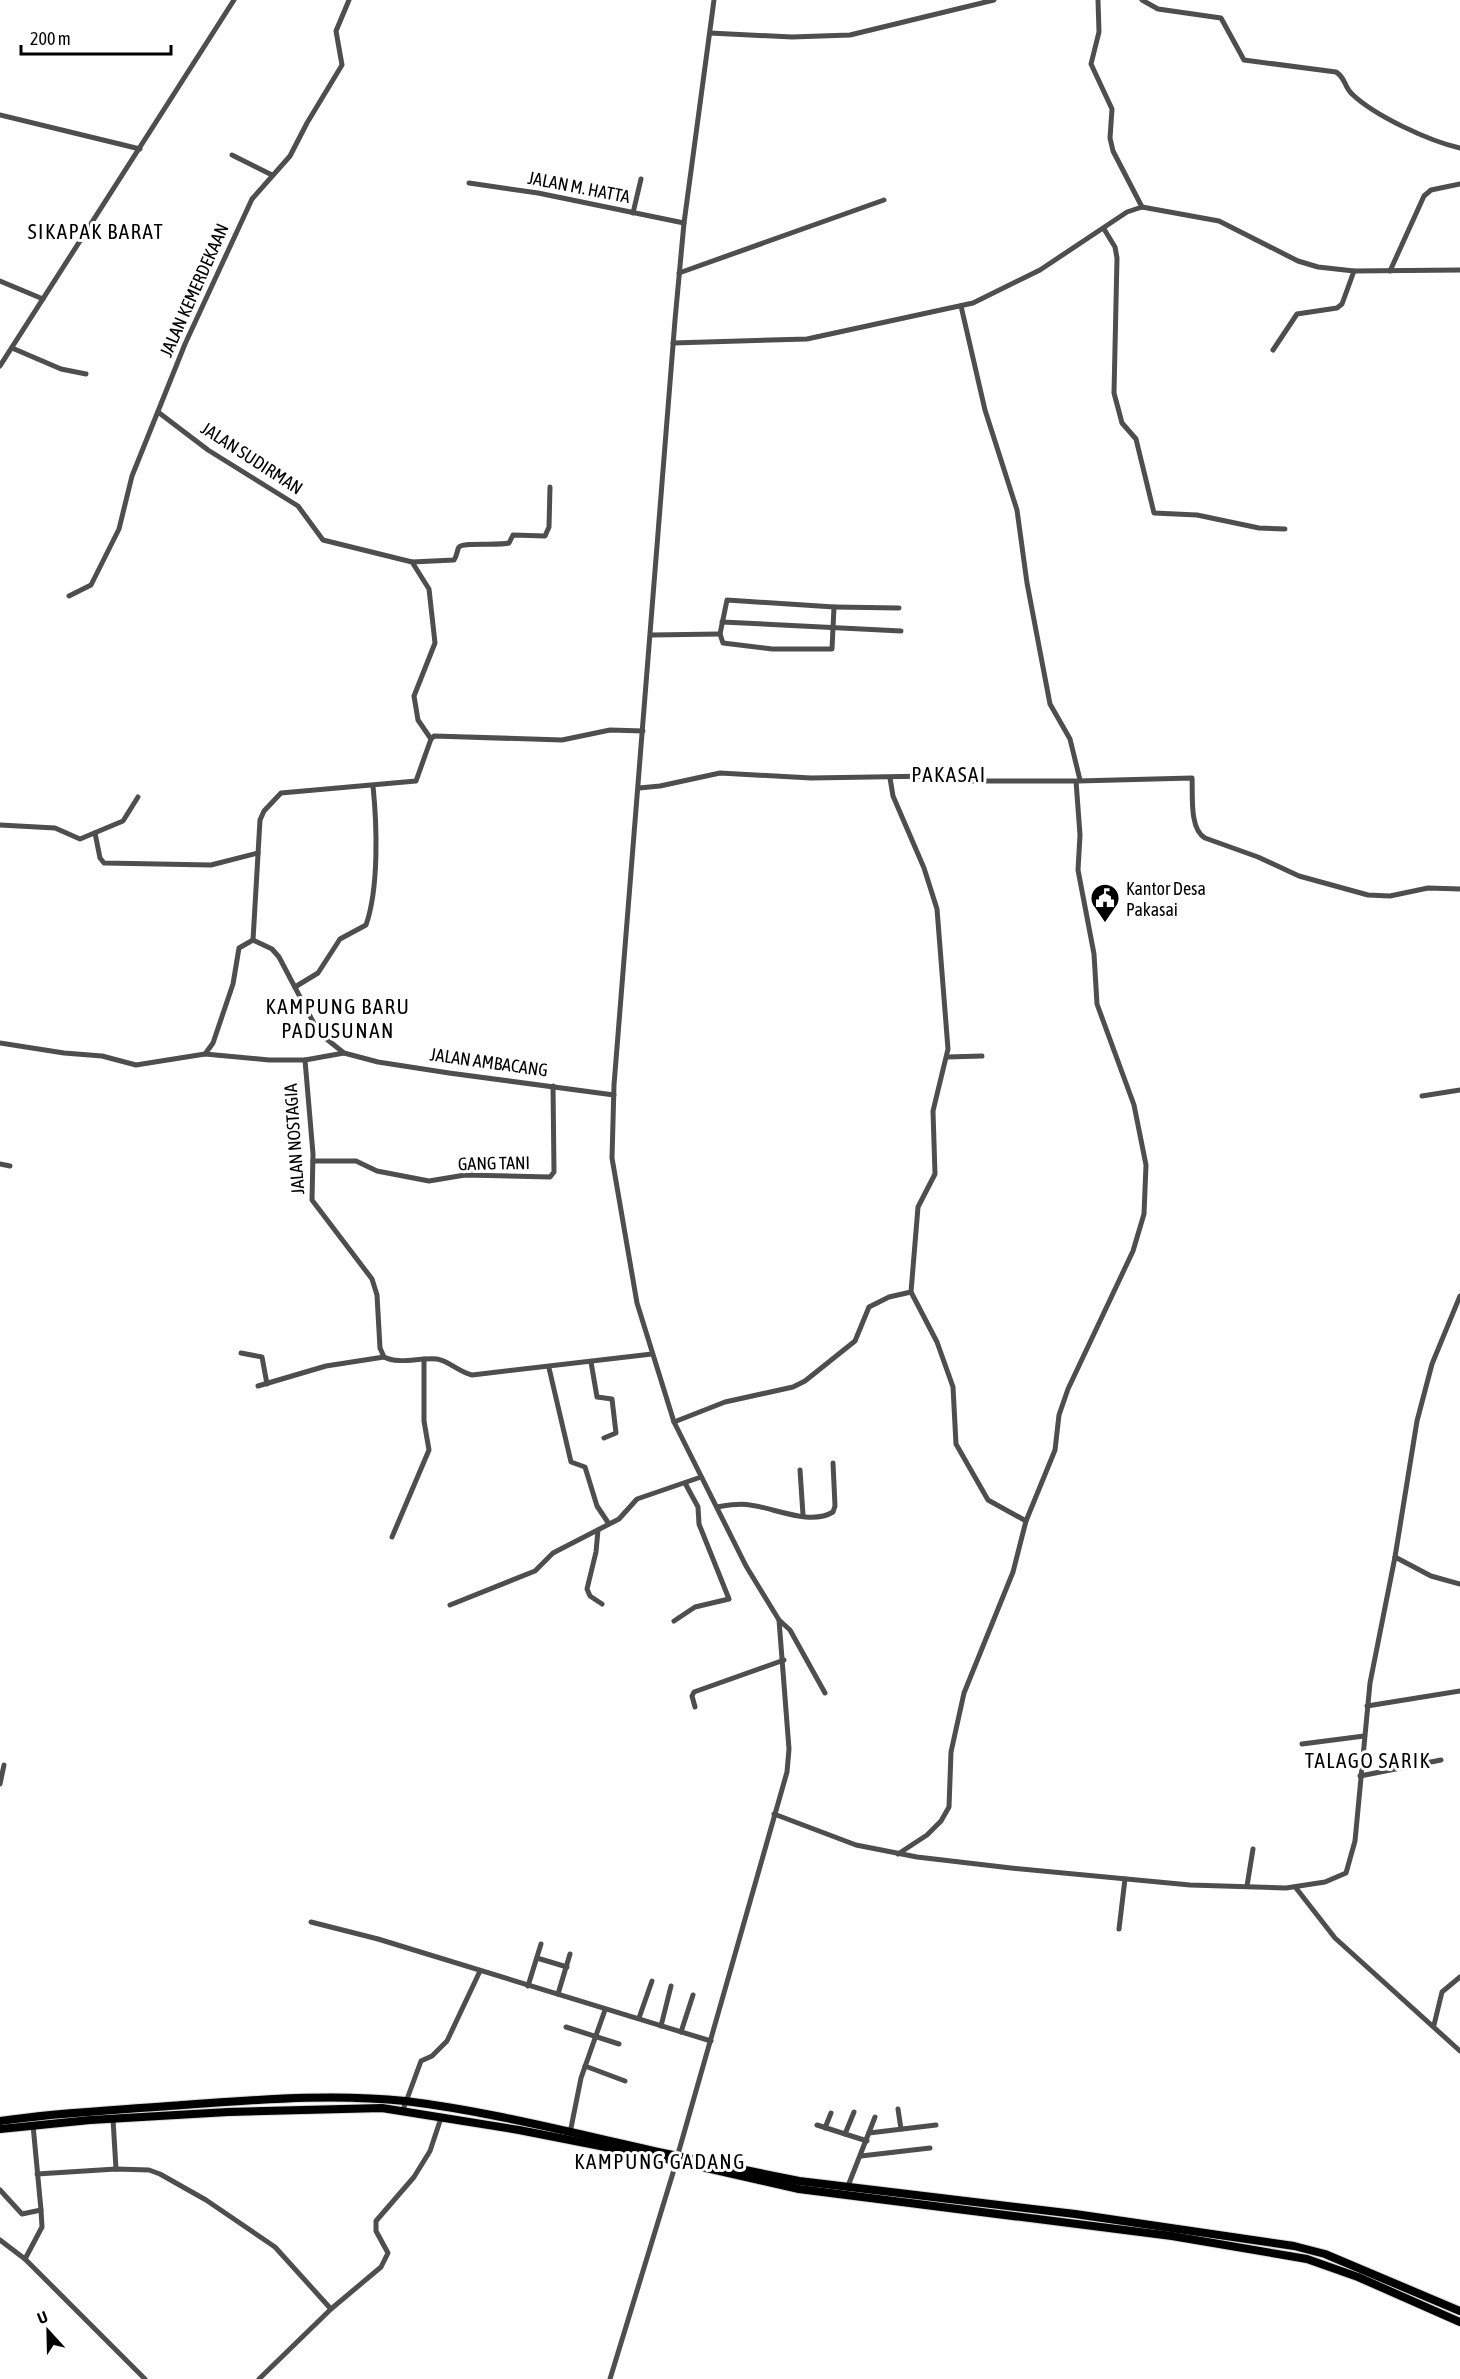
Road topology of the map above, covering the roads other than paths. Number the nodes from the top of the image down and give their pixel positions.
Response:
1 (234, 0) edge
2 (349, 0) edge
3 (714, 0) edge
4 (994, 0) edge
5 (1098, 0) edge
6 (1142, 0) edge
7 (710, 33) junction
8 (0, 115) edge
9 (140, 148) junction
10 (1460, 148) edge
11 (232, 156) dead end
12 (272, 175) junction
13 (641, 180) dead end
14 (469, 183) dead end
15 (1460, 184) edge
16 (884, 200) dead end
17 (1142, 207) junction
18 (633, 213) junction
19 (684, 223) junction
20 (1104, 229) junction
21 (1460, 270) edge
22 (1354, 271) junction
23 (1390, 271) junction
24 (680, 273) junction
25 (0, 281) edge
26 (43, 299) junction
27 (961, 306) junction
28 (673, 343) junction
29 (12, 348) junction
30 (1272, 350) dead end
31 (0, 366) edge
32 (86, 374) dead end
33 (158, 412) junction
34 (550, 488) dead end
35 (1285, 529) dead end
36 (412, 562) junction
37 (69, 596) dead end
38 (834, 607) junction
39 (899, 608) dead end
40 (722, 622) junction
41 (834, 627) junction
42 (901, 631) dead end
43 (720, 634) junction
44 (652, 635) junction
45 (643, 730) junction
46 (431, 739) junction
47 (890, 778) junction
48 (1078, 781) junction
49 (373, 786) junction
50 (639, 788) junction
51 (138, 797) dead end
52 (0, 825) edge
53 (95, 833) junction
54 (258, 853) junction
55 (1460, 889) edge
56 (253, 940) junction
57 (295, 987) junction
58 (0, 1042) edge
59 (344, 1053) junction
60 (205, 1054) junction
61 (982, 1056) dead end
62 (947, 1057) junction
63 (305, 1060) junction
64 (553, 1086) junction
65 (1460, 1090) edge
66 (614, 1095) junction
67 (1422, 1096) dead end
68 (313, 1161) junction
69 (0, 1164) edge
70 (10, 1166) dead end
71 (911, 1292) junction
72 (1460, 1296) edge
73 (241, 1353) dead end
74 (652, 1353) junction
75 (384, 1357) junction
76 (424, 1359) junction
77 (591, 1362) junction
78 (549, 1368) junction
79 (267, 1384) junction
80 (258, 1386) dead end
81 (674, 1422) junction
82 (604, 1438) dead end
83 (833, 1463) dead end
84 (800, 1470) dead end
85 (701, 1477) junction
86 (685, 1483) junction
87 (717, 1507) junction
88 (802, 1515) junction
89 (1026, 1521) junction
90 (609, 1524) junction
91 (598, 1530) junction
92 (392, 1537) dead end
93 (1395, 1557) junction
94 (1460, 1584) edge
95 (602, 1604) dead end
96 (450, 1605) dead end
97 (779, 1620) junction
98 (674, 1621) dead end
99 (784, 1660) junction
100 (1460, 1691) edge
101 (825, 1693) dead end
102 (1367, 1706) junction
103 (695, 1707) dead end
104 (1364, 1736) junction
105 (1302, 1744) dead end
106 (1441, 1761) dead end
107 (4, 1765) dead end
108 (1360, 1776) junction
109 (0, 1784) edge
110 (774, 1814) junction
111 (1253, 1849) dead end
112 (898, 1854) junction
113 (1125, 1879) junction
114 (1247, 1886) junction
115 (1296, 1888) junction
116 (311, 1922) dead end
117 (1119, 1929) dead end
118 (541, 1944) dead end
119 (570, 1954) dead end
120 (537, 1958) junction
121 (567, 1967) junction
122 (480, 1971) junction
123 (1460, 1977) edge
124 (652, 1981) dead end
125 (528, 1986) junction
126 (671, 1986) dead end
127 (558, 1994) junction
128 (693, 1995) dead end
129 (605, 2010) junction
130 (639, 2018) junction
131 (1434, 2025) junction
132 (661, 2026) junction
133 (566, 2027) dead end
134 (681, 2032) junction
135 (595, 2036) junction
136 (711, 2041) junction
137 (619, 2044) dead end
138 (1460, 2051) edge
139 (585, 2066) junction
140 (625, 2081) dead end
141 (229, 2102) junction
142 (406, 2102) junction
143 (898, 2109) dead end
144 (403, 2110) junction
145 (228, 2112) junction
146 (854, 2112) dead end
147 (831, 2113) dead end
148 (875, 2116) dead end
149 (441, 2118) junction
150 (113, 2119) junction
151 (0, 2121) edge
152 (33, 2125) junction
153 (817, 2125) dead end
154 (936, 2125) dead end
155 (825, 2128) junction
156 (0, 2129) edge
157 (901, 2129) junction
158 (570, 2133) junction
159 (869, 2133) junction
160 (845, 2134) junction
161 (867, 2140) junction
162 (930, 2148) dead end
163 (861, 2156) junction
164 (677, 2159) junction
165 (116, 2169) junction
166 (37, 2174) junction
167 (848, 2186) junction
168 (826, 2188) junction
169 (0, 2190) edge
170 (42, 2211) junction
171 (1075, 2214) junction
172 (1074, 2224) junction
173 (0, 2240) edge
174 (25, 2259) junction
175 (331, 2309) junction
176 (1460, 2311) edge
177 (1460, 2322) edge
178 (145, 2379) edge
179 (259, 2379) edge
180 (610, 2379) edge

1 - 9 street
2 - 12 street, JALAN KEMERDEKAAN
3 - 7 street
4 - 7 street
5 - 17 street
6 - 10 street
7 - 19 street
8 - 9 street
9 - 26 street
11 - 12 street
12 - 33 street, JALAN KEMERDEKAAN
13 - 18 street
14 - 18 street, JALAN M. HATTA
15 - 23 street
16 - 24 street
17 - 20 street
17 - 22 street
18 - 19 street, JALAN M. HATTA
19 - 24 street
20 - 27 street
20 - 35 street
21 - 23 street
22 - 23 street
22 - 30 street
24 - 28 street
25 - 26 street
26 - 29 street
27 - 28 street
27 - 48 street
28 - 44 street
29 - 31 street
29 - 32 street
33 - 36 street, JALAN SUDIRMAN
33 - 37 street, JALAN KEMERDEKAAN
34 - 36 street, JALAN SUDIRMAN
36 - 46 street
38 - 39 street
38 - 40 street
38 - 41 street
40 - 41 street
40 - 43 street
41 - 42 street
41 - 43 street
43 - 44 street
44 - 45 street
45 - 46 street
45 - 50 street
46 - 49 street
47 - 48 street
47 - 50 street
47 - 62 street
48 - 55 street
48 - 89 street
49 - 54 street
49 - 57 street
50 - 66 street
51 - 53 street
52 - 53 street
53 - 54 street
54 - 56 street
56 - 57 street, JALAN AMBACANG
56 - 60 street
57 - 59 street, JALAN AMBACANG
58 - 60 street
59 - 63 street, JALAN NOSTAGIA
59 - 64 street, JALAN AMBACANG
60 - 63 street
61 - 62 street
62 - 71 street
63 - 68 street, JALAN NOSTAGIA
64 - 66 street, JALAN AMBACANG
64 - 68 street, GANG TANI
65 - 67 street
66 - 74 street
68 - 75 street, JALAN NOSTAGIA
69 - 70 street
71 - 81 street
71 - 89 street
72 - 93 street
73 - 79 street
74 - 77 street
74 - 81 street
75 - 76 street
75 - 79 street
76 - 78 street
76 - 92 street
77 - 78 street
77 - 82 street
78 - 90 street
79 - 80 street
81 - 85 street
83 - 88 street
84 - 88 street
85 - 86 street
85 - 87 street
86 - 90 street
86 - 98 street
87 - 88 street
87 - 97 street
89 - 112 street
90 - 91 street
91 - 95 street
91 - 96 street
93 - 94 street
93 - 102 street
97 - 99 street
97 - 101 street
99 - 103 street
99 - 110 street
100 - 102 street
102 - 104 street
104 - 105 street
104 - 108 street
106 - 108 street
107 - 109 street
108 - 115 street
110 - 112 street
110 - 136 street
111 - 114 street
112 - 113 street
113 - 114 street
113 - 117 street
114 - 115 street
115 - 131 street
116 - 122 street
118 - 120 street
119 - 121 street
120 - 121 street
120 - 125 street
121 - 127 street
122 - 125 street
122 - 142 street
123 - 131 street
124 - 130 street
125 - 127 street
126 - 132 street
127 - 129 street
128 - 134 street
129 - 130 street
129 - 135 street
130 - 132 street
131 - 138 street
132 - 134 street
133 - 135 street
134 - 136 street
135 - 137 street
135 - 139 street
136 - 164 street
139 - 140 street
139 - 158 street
141 - 142 highway
141 - 145 highway
141 - 151 highway
142 - 144 street
142 - 158 highway
143 - 157 street
144 - 145 highway
144 - 149 highway
145 - 150 highway
146 - 160 street
147 - 155 street
148 - 159 street
149 - 164 highway
149 - 175 street
150 - 152 highway
150 - 165 street
152 - 156 highway
152 - 166 street
153 - 155 street
154 - 157 street
155 - 160 street
157 - 159 street
158 - 164 highway
159 - 161 street
160 - 161 street
161 - 163 street
162 - 163 street
163 - 167 street
164 - 168 highway
164 - 180 street
165 - 166 street
165 - 175 street
166 - 170 street
167 - 168 highway
167 - 171 highway
168 - 172 highway
169 - 170 street
170 - 174 street
171 - 172 highway
171 - 176 highway
172 - 177 highway
173 - 174 street
174 - 178 street
175 - 179 street

